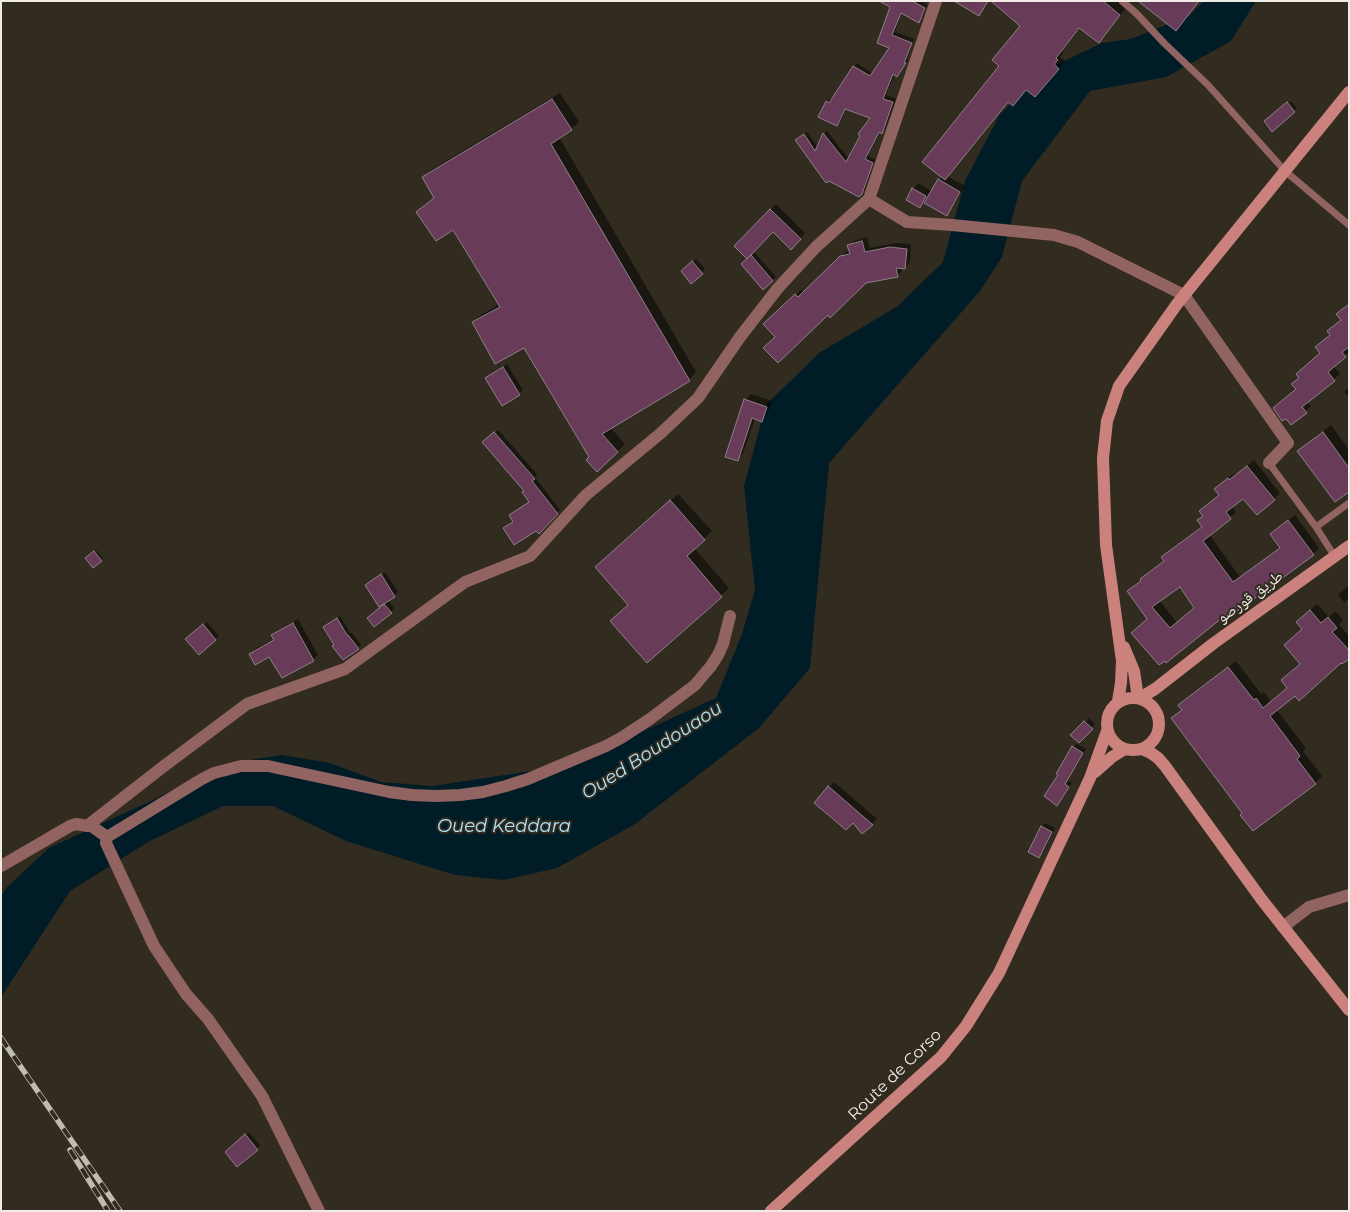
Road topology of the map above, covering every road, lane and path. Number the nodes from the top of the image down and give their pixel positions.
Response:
1 (936, 1) edge
2 (1122, 1) edge
3 (1349, 92) edge
4 (1284, 171) junction
5 (869, 199) junction
6 (1349, 225) edge
7 (1184, 295) junction
8 (1269, 463) joint
9 (1349, 503) edge
10 (1316, 526) junction
11 (1349, 546) edge
12 (1335, 557) junction
13 (730, 616) dead end
14 (1118, 634) junction
15 (1172, 677) junction
16 (1139, 698) junction
17 (1118, 702) junction
18 (1155, 710) junction
19 (1107, 731) junction
20 (1157, 735) junction
21 (1125, 749) junction
22 (1142, 749) junction
23 (1165, 766) junction
24 (1090, 778) junction
25 (86, 826) junction
26 (106, 840) junction
27 (1, 866) edge
28 (1349, 896) edge
29 (1283, 927) junction
30 (1349, 1010) edge
31 (319, 1211) edge
32 (771, 1211) edge

1 - 5 street
2 - 4 lane
3 - 4 main road
4 - 6 lane
4 - 7 main road
5 - 7 street
5 - 25 street
7 - 8 street
7 - 14 main road
8 - 10 lane
9 - 10 lane
10 - 12 lane
11 - 12 main road, طريق قورصو
12 - 15 main road, طريق قورصو
13 - 26 street
14 - 16 main road
14 - 17 main road
15 - 16 main road
15 - 18 main road
16 - 17 main road
16 - 18 main road
17 - 19 main road
18 - 20 main road
19 - 21 main road
19 - 24 main road, Route de Corso
20 - 22 main road
20 - 23 main road
21 - 22 main road
21 - 24 main road, Route de Corso
22 - 23 main road
23 - 29 main road
24 - 32 main road, Route de Corso
25 - 26 street
25 - 27 street
26 - 31 street
28 - 29 street
29 - 30 main road

